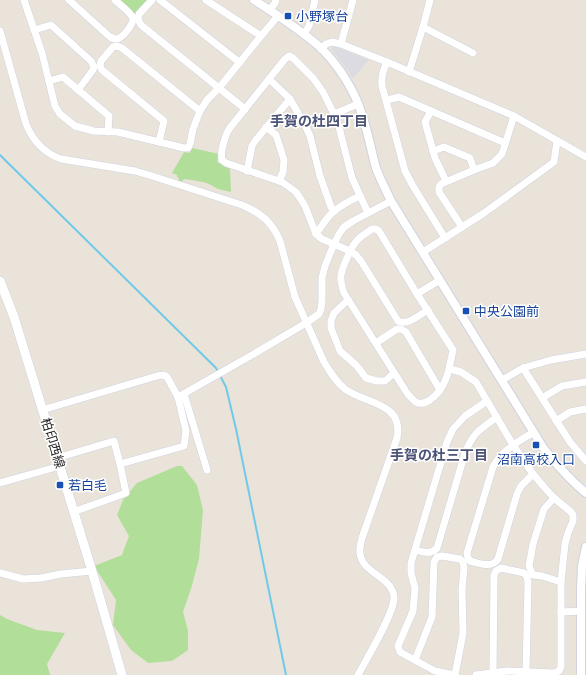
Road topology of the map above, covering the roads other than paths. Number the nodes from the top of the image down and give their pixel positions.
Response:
1 (24, 0) edge
2 (69, 0) edge
3 (114, 0) edge
4 (152, 0) edge
5 (160, 0) edge
6 (206, 0) edge
7 (254, 0) edge
8 (276, 0) edge
9 (315, 0) edge
10 (353, 0) edge
11 (430, 0) edge
12 (270, 10) junction
13 (278, 16) junction
14 (423, 28) junction
15 (34, 30) junction
16 (0, 31) edge
17 (304, 34) junction
18 (261, 36) junction
19 (341, 44) junction
20 (321, 49) junction
21 (473, 54) dead end
22 (240, 62) junction
23 (387, 62) junction
24 (409, 72) junction
25 (269, 79) junction
26 (49, 81) junction
27 (219, 88) junction
28 (78, 90) junction
29 (290, 99) junction
30 (386, 100) junction
31 (358, 104) junction
32 (245, 109) junction
33 (430, 110) junction
34 (200, 111) junction
35 (334, 114) junction
36 (514, 116) junction
37 (266, 127) junction
38 (108, 132) junction
39 (557, 141) junction
40 (159, 142) junction
41 (505, 143) junction
42 (433, 151) junction
43 (586, 157) edge
44 (474, 170) junction
45 (247, 171) junction
46 (279, 181) junction
47 (446, 181) junction
48 (360, 196) junction
49 (391, 201) junction
50 (335, 211) junction
51 (368, 213) junction
52 (462, 227) junction
53 (316, 234) junction
54 (445, 238) junction
55 (334, 244) junction
56 (350, 251) junction
57 (423, 252) junction
58 (440, 280) junction
59 (0, 281) edge
60 (417, 294) junction
61 (348, 300) junction
62 (428, 310) junction
63 (306, 322) junction
64 (376, 343) junction
65 (586, 354) edge
66 (524, 368) junction
67 (450, 369) junction
68 (394, 373) junction
69 (502, 380) junction
70 (586, 382) edge
71 (440, 390) junction
72 (181, 395) junction
73 (542, 398) junction
74 (487, 401) junction
75 (586, 409) edge
76 (42, 410) junction
77 (497, 417) junction
78 (556, 421) junction
79 (534, 432) junction
80 (513, 444) junction
81 (586, 461) edge
82 (58, 462) junction
83 (120, 464) junction
84 (206, 470) dead end
85 (533, 474) junction
86 (0, 483) edge
87 (586, 492) edge
88 (554, 498) junction
89 (73, 512) junction
90 (586, 547) edge
91 (415, 550) junction
92 (92, 571) junction
93 (0, 572) edge
94 (561, 582) junction
95 (581, 611) junction
96 (561, 612) junction
97 (584, 630) edge
98 (415, 660) junction
99 (526, 672) junction
100 (493, 673) junction
101 (122, 675) edge
102 (358, 675) edge
103 (455, 675) edge
104 (477, 675) edge
105 (581, 675) edge

1 - 15 street
2 - 3 street
4 - 27 street
5 - 22 street
6 - 18 street
7 - 12 street
8 - 12 street
9 - 17 street
10 - 19 street
11 - 14 street
12 - 13 street
13 - 17 street
13 - 18 street
14 - 21 street
14 - 24 street
15 - 26 street
15 - 28 street
16 - 63 street
17 - 20 street
18 - 22 street
19 - 20 street
19 - 23 street
20 - 31 street
22 - 27 street
23 - 24 street
23 - 30 street
24 - 36 street
25 - 29 street
25 - 32 street
25 - 35 street
26 - 28 street
26 - 38 street
27 - 32 street
27 - 34 street
28 - 38 street
29 - 37 street
29 - 50 street
30 - 33 street
30 - 54 street
31 - 35 street
31 - 49 street
32 - 45 street
33 - 41 street
33 - 42 street
34 - 40 street
34 - 40 street
35 - 48 street
36 - 39 street
36 - 41 street
37 - 45 street
37 - 46 street
38 - 40 street
39 - 43 street
39 - 52 street
41 - 44 street
42 - 44 street
42 - 47 street
44 - 47 street
45 - 46 street
46 - 53 street
47 - 52 street
48 - 50 street
48 - 51 street
49 - 51 street
49 - 57 street
50 - 53 street
51 - 55 street
52 - 54 street
53 - 55 street
54 - 57 street
55 - 56 street
55 - 63 street
56 - 60 street
56 - 61 street
56 - 62 street
57 - 58 street
58 - 60 street
58 - 69 street
59 - 76 main road, 柏印西線
60 - 62 street
61 - 64 street
61 - 68 street
62 - 67 street
63 - 72 street
63 - 102 street
64 - 68 street
64 - 71 street
65 - 66 street
66 - 69 street
66 - 73 street
67 - 71 street
67 - 74 street
68 - 71 street
69 - 79 street
70 - 73 street
72 - 76 street
72 - 83 street
72 - 84 street
73 - 78 street
74 - 77 street
74 - 91 street
75 - 78 street
76 - 82 main road, 柏印西線
77 - 80 street
77 - 91 street
78 - 81 street
79 - 80 street
79 - 87 street
80 - 85 street
80 - 85 street
82 - 83 street
82 - 86 street
82 - 89 main road, 柏印西線
83 - 89 street
85 - 88 street
88 - 94 street
88 - 94 street
89 - 92 main road, 柏印西線
90 - 95 street
91 - 98 street
92 - 93 street
92 - 101 main road, 柏印西線
94 - 96 street
95 - 96 street
95 - 97 street
96 - 99 street
97 - 105 street
98 - 103 street
98 - 103 street
99 - 100 street
99 - 100 street
100 - 104 street

